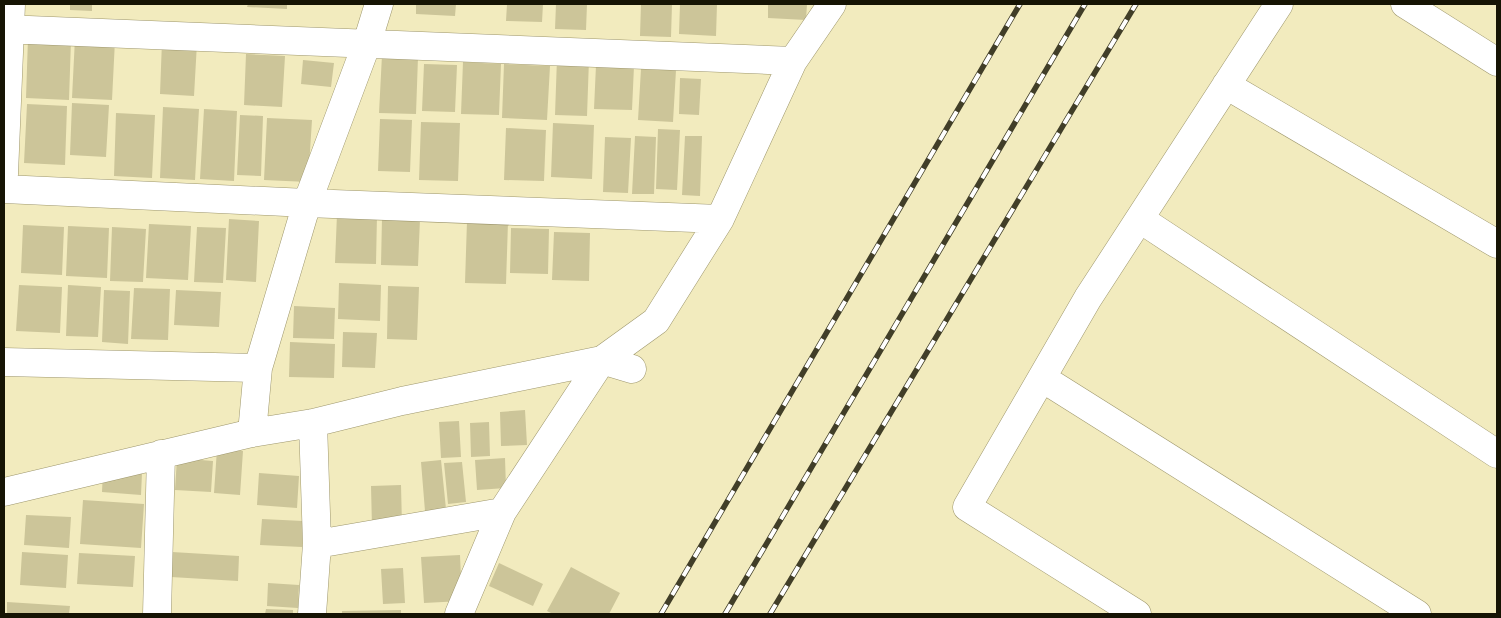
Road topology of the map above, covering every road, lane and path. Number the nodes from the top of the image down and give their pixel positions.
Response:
1 (379, 4) edge
2 (832, 4) edge
3 (1279, 4) edge
4 (1405, 4) edge
5 (9, 21) edge
6 (367, 43) junction
7 (793, 60) junction
8 (1497, 62) edge
9 (1226, 85) junction
10 (4, 174) edge
11 (4, 189) edge
12 (307, 203) junction
13 (720, 219) junction
14 (1140, 219) junction
15 (1497, 244) edge
16 (602, 360) junction
17 (4, 362) edge
18 (258, 368) junction
19 (632, 369) dead end
20 (1042, 378) junction
21 (313, 423) junction
22 (252, 433) junction
23 (161, 454) junction
24 (1497, 454) edge
25 (4, 492) edge
26 (502, 512) junction
27 (317, 544) junction
28 (157, 614) edge
29 (312, 614) edge
30 (459, 614) edge
31 (1137, 614) edge
32 (1417, 614) edge

1 - 6 street
2 - 7 street
3 - 9 street
4 - 8 street
5 - 6 street
5 - 10 street
6 - 7 street
6 - 12 street
7 - 13 street
9 - 14 street
9 - 15 street
11 - 12 street
12 - 13 street
12 - 18 street
13 - 16 street
14 - 20 street
14 - 24 street
16 - 19 street
16 - 21 street
16 - 26 street
17 - 18 street
18 - 22 street
20 - 31 street
20 - 32 street
21 - 22 street
21 - 27 street
22 - 23 street
23 - 25 street
23 - 28 street
26 - 27 street
26 - 30 street
27 - 29 street

